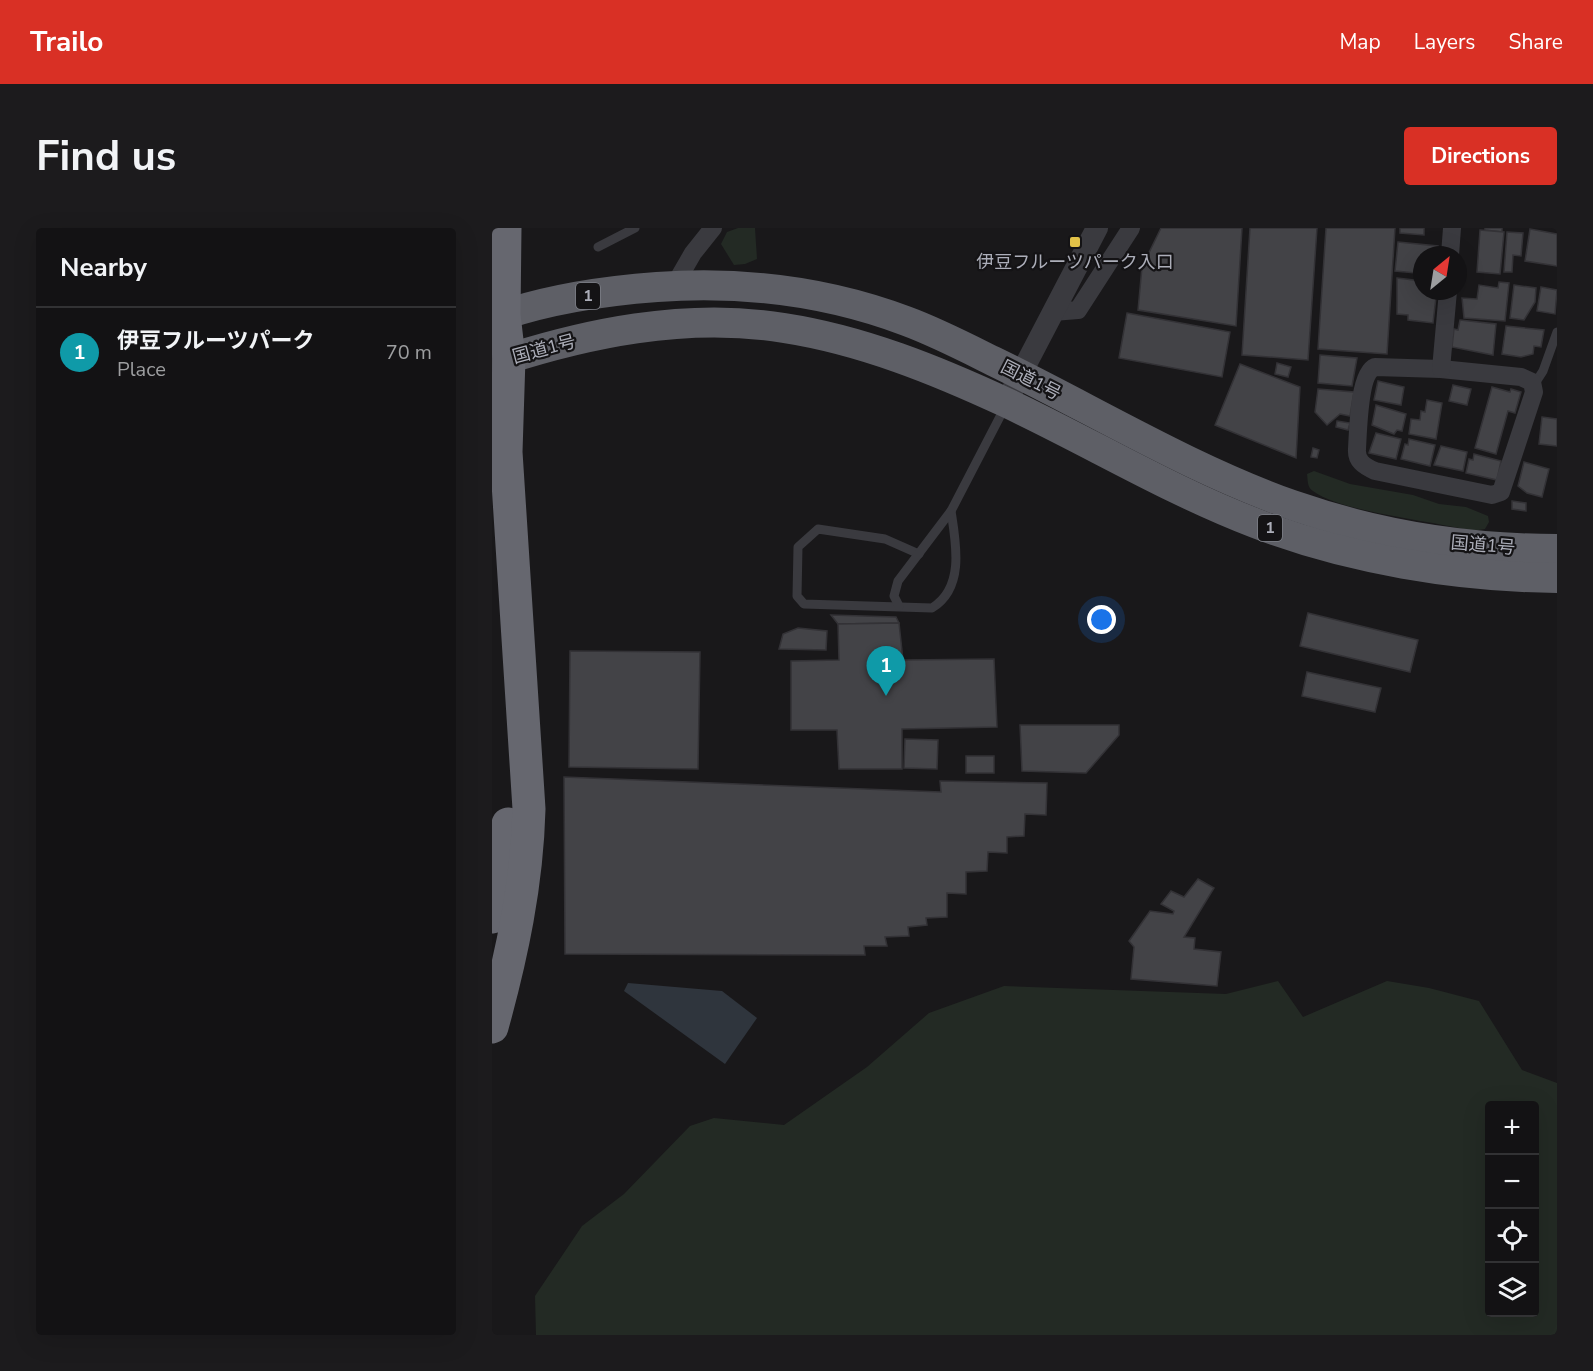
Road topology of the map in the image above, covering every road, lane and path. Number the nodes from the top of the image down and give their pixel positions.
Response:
1 (505, 228) edge
2 (635, 228) edge
3 (713, 228) edge
4 (1097, 228) edge
5 (1131, 228) edge
6 (1452, 228) edge
7 (1451, 246) edge
8 (598, 247) dead end
9 (674, 286) junction
10 (1447, 300) edge
11 (1053, 312) junction
12 (498, 317) edge
13 (1557, 332) edge
14 (501, 361) edge
15 (1441, 369) junction
16 (1021, 374) junction
17 (1534, 385) junction
18 (1007, 403) junction
19 (951, 511) junction
20 (492, 532) edge
21 (1557, 549) edge
22 (919, 554) junction
23 (1557, 578) edge
24 (899, 606) junction
25 (492, 917) edge
26 (492, 1027) edge

1 - 12 highway
2 - 8 lane
3 - 9 street
4 - 11 street
5 - 11 street
6 - 7 street
9 - 12 highway, 国道1号 / 1
9 - 16 highway, 国道1号 / 1
10 - 15 street
11 - 16 street
12 - 14 highway
13 - 17 lane
14 - 18 highway, 国道1号 / 1
14 - 26 highway
15 - 17 street
15 - 17 street
16 - 18 street
16 - 21 highway, 国道1号 / 1
18 - 19 lane
18 - 23 highway, 国道1号 / 1
19 - 22 lane
19 - 24 lane
20 - 25 highway
22 - 24 lane
22 - 24 lane

